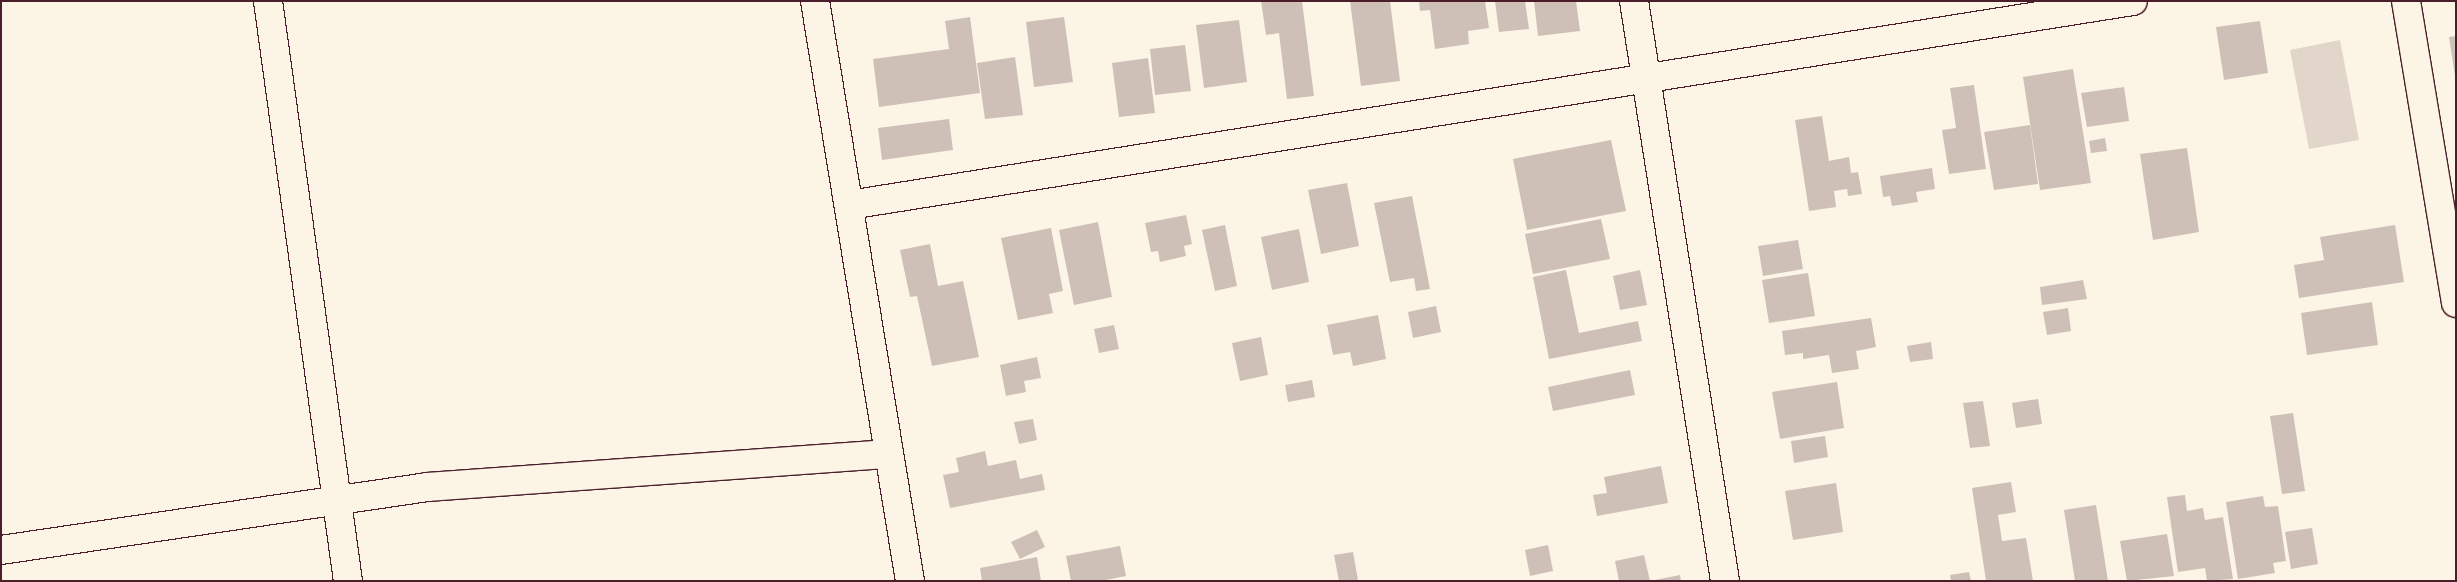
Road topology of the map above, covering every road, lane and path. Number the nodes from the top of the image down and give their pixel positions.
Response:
1 (268, 1) edge
2 (815, 1) edge
3 (1634, 1) edge
4 (2133, 1) edge
5 (2406, 1) edge
6 (1647, 78) junction
7 (848, 205) junction
8 (2456, 303) edge
9 (890, 454) junction
10 (337, 500) junction
11 (1, 550) edge
12 (348, 581) edge
13 (910, 581) edge
14 (1725, 581) edge

1 - 10 street
2 - 7 street
3 - 6 street
4 - 6 street
5 - 8 street
6 - 7 street
6 - 14 street
7 - 9 street
9 - 10 street
9 - 13 street
10 - 11 street
10 - 12 street

